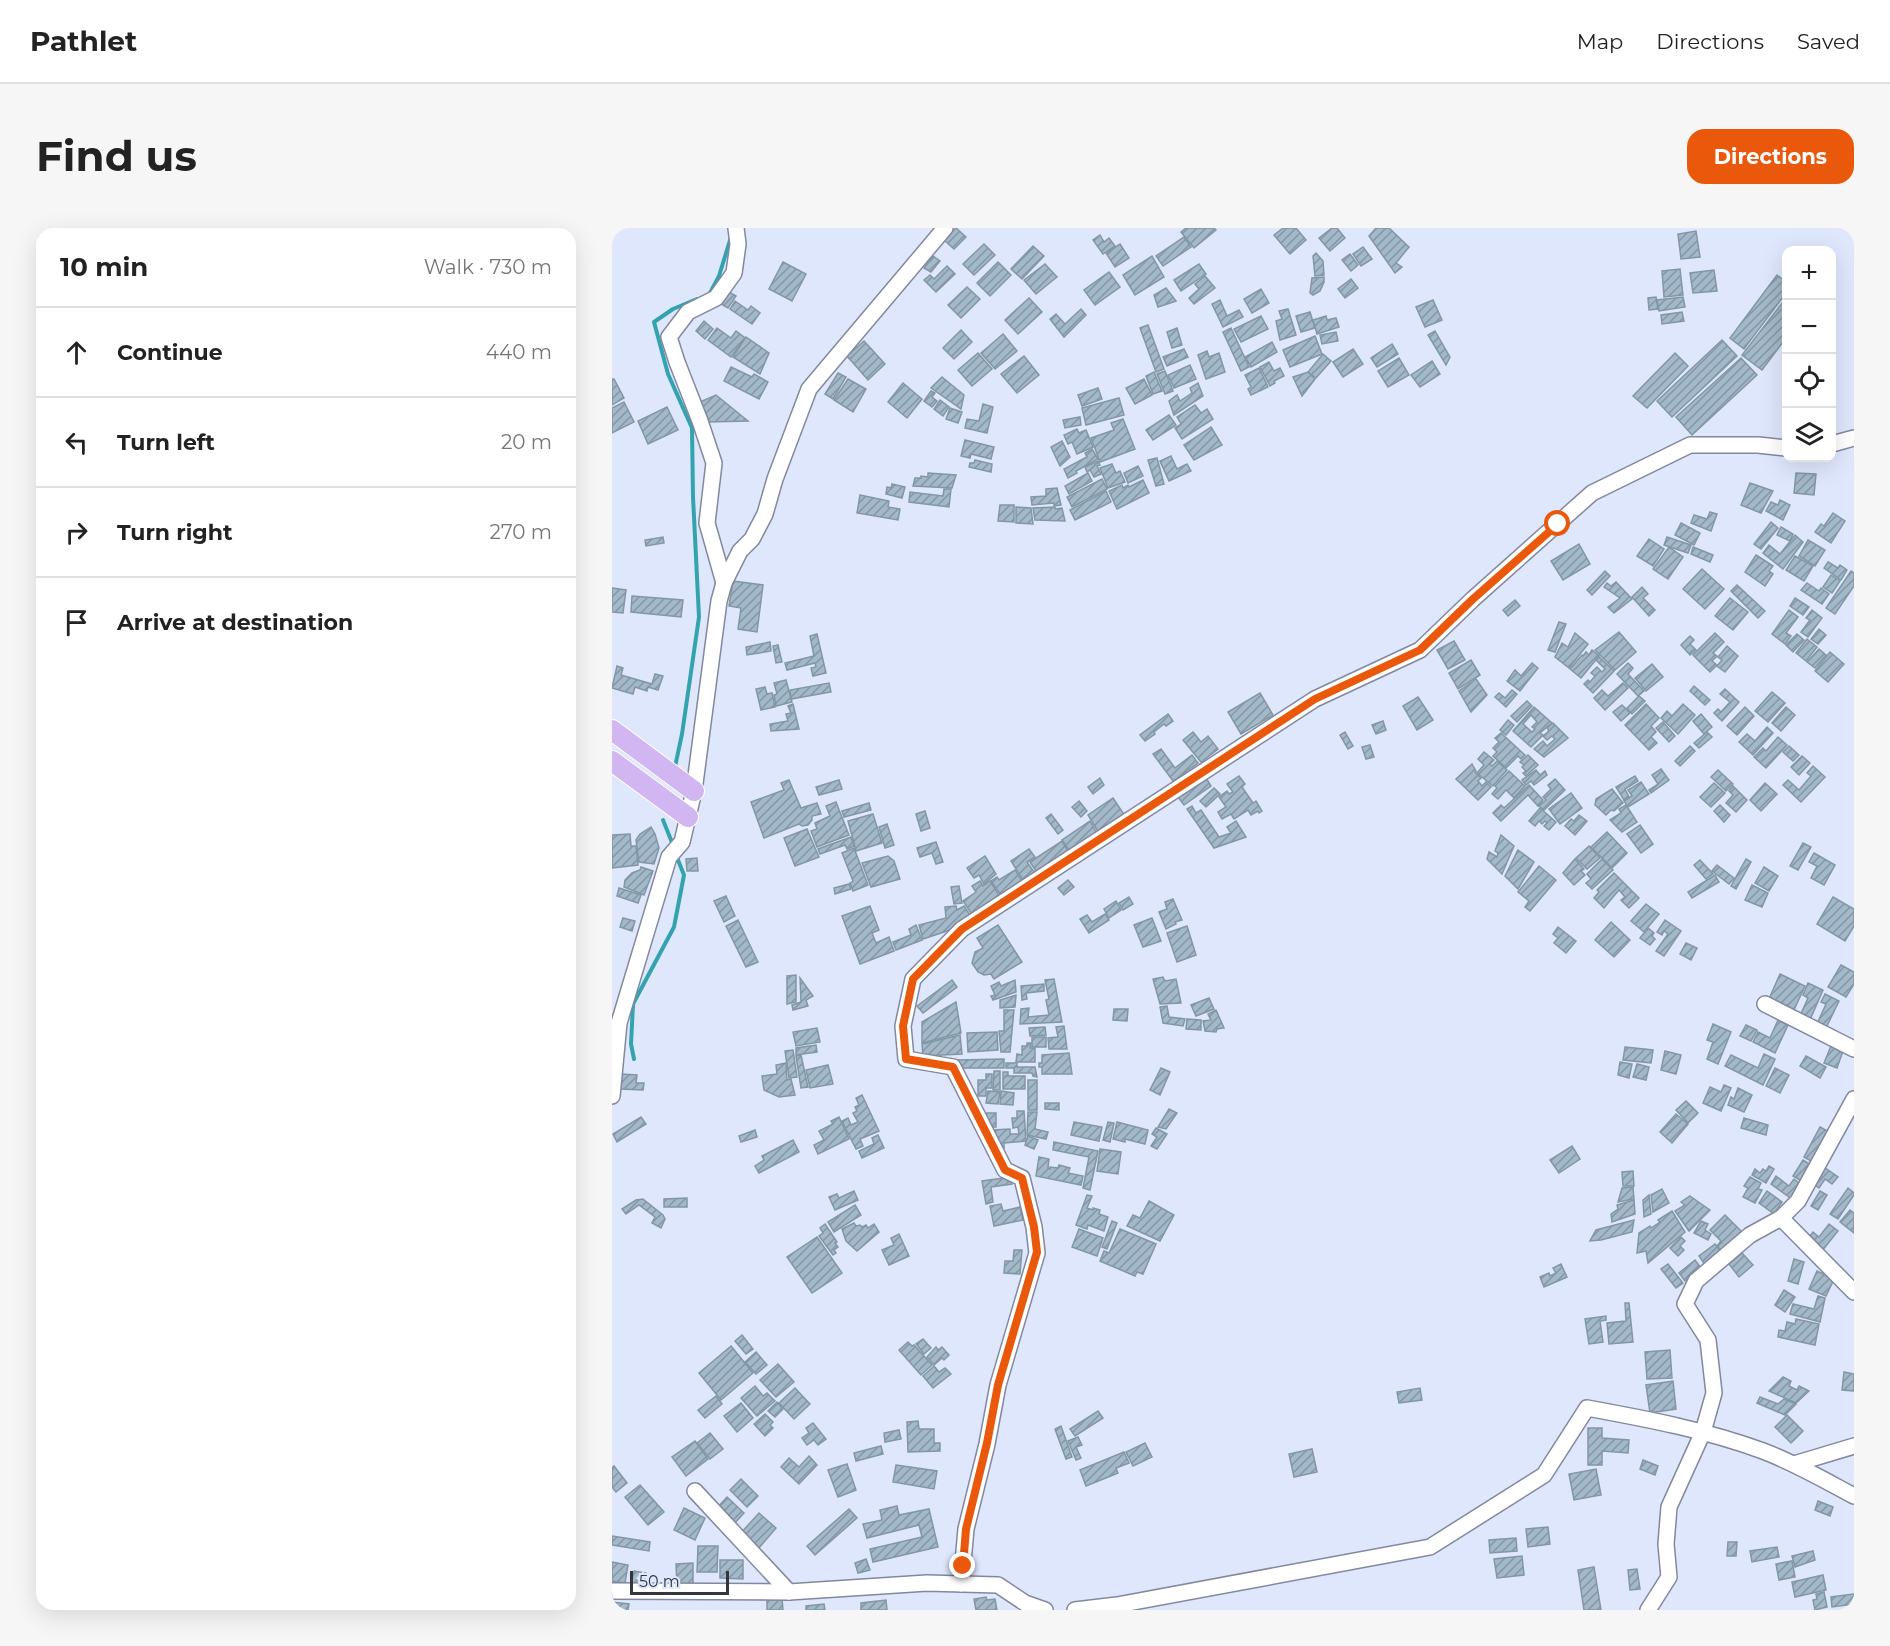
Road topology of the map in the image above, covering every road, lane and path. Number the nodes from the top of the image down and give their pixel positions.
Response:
1 (736, 228) edge
2 (945, 228) edge
3 (1854, 438) edge
4 (1836, 443) edge
5 (1782, 448) edge
6 (724, 583) junction
7 (612, 730) edge
8 (612, 761) edge
9 (694, 791) junction
10 (688, 817) junction
11 (1765, 1004) dead end
12 (1854, 1049) edge
13 (612, 1096) edge
14 (1854, 1099) edge
15 (1781, 1218) junction
16 (1854, 1292) edge
17 (1703, 1432) junction
18 (1854, 1446) edge
19 (1794, 1464) junction
20 (695, 1491) dead end
21 (1854, 1496) edge
22 (961, 1584) junction
23 (612, 1591) edge
24 (789, 1592) junction
25 (1116, 1607) edge
26 (1045, 1610) edge
27 (1075, 1610) edge
28 (1648, 1610) edge

1 - 6 street
2 - 6 street
3 - 4 street
5 - 22 street
6 - 9 street
7 - 9 main road
8 - 10 main road
9 - 10 street
10 - 13 street
11 - 12 street
14 - 15 street
15 - 16 street
15 - 17 street
17 - 19 street
17 - 25 street
17 - 28 street
18 - 19 street
19 - 21 street
20 - 24 street
22 - 24 street
22 - 26 street
23 - 24 street
25 - 27 street

